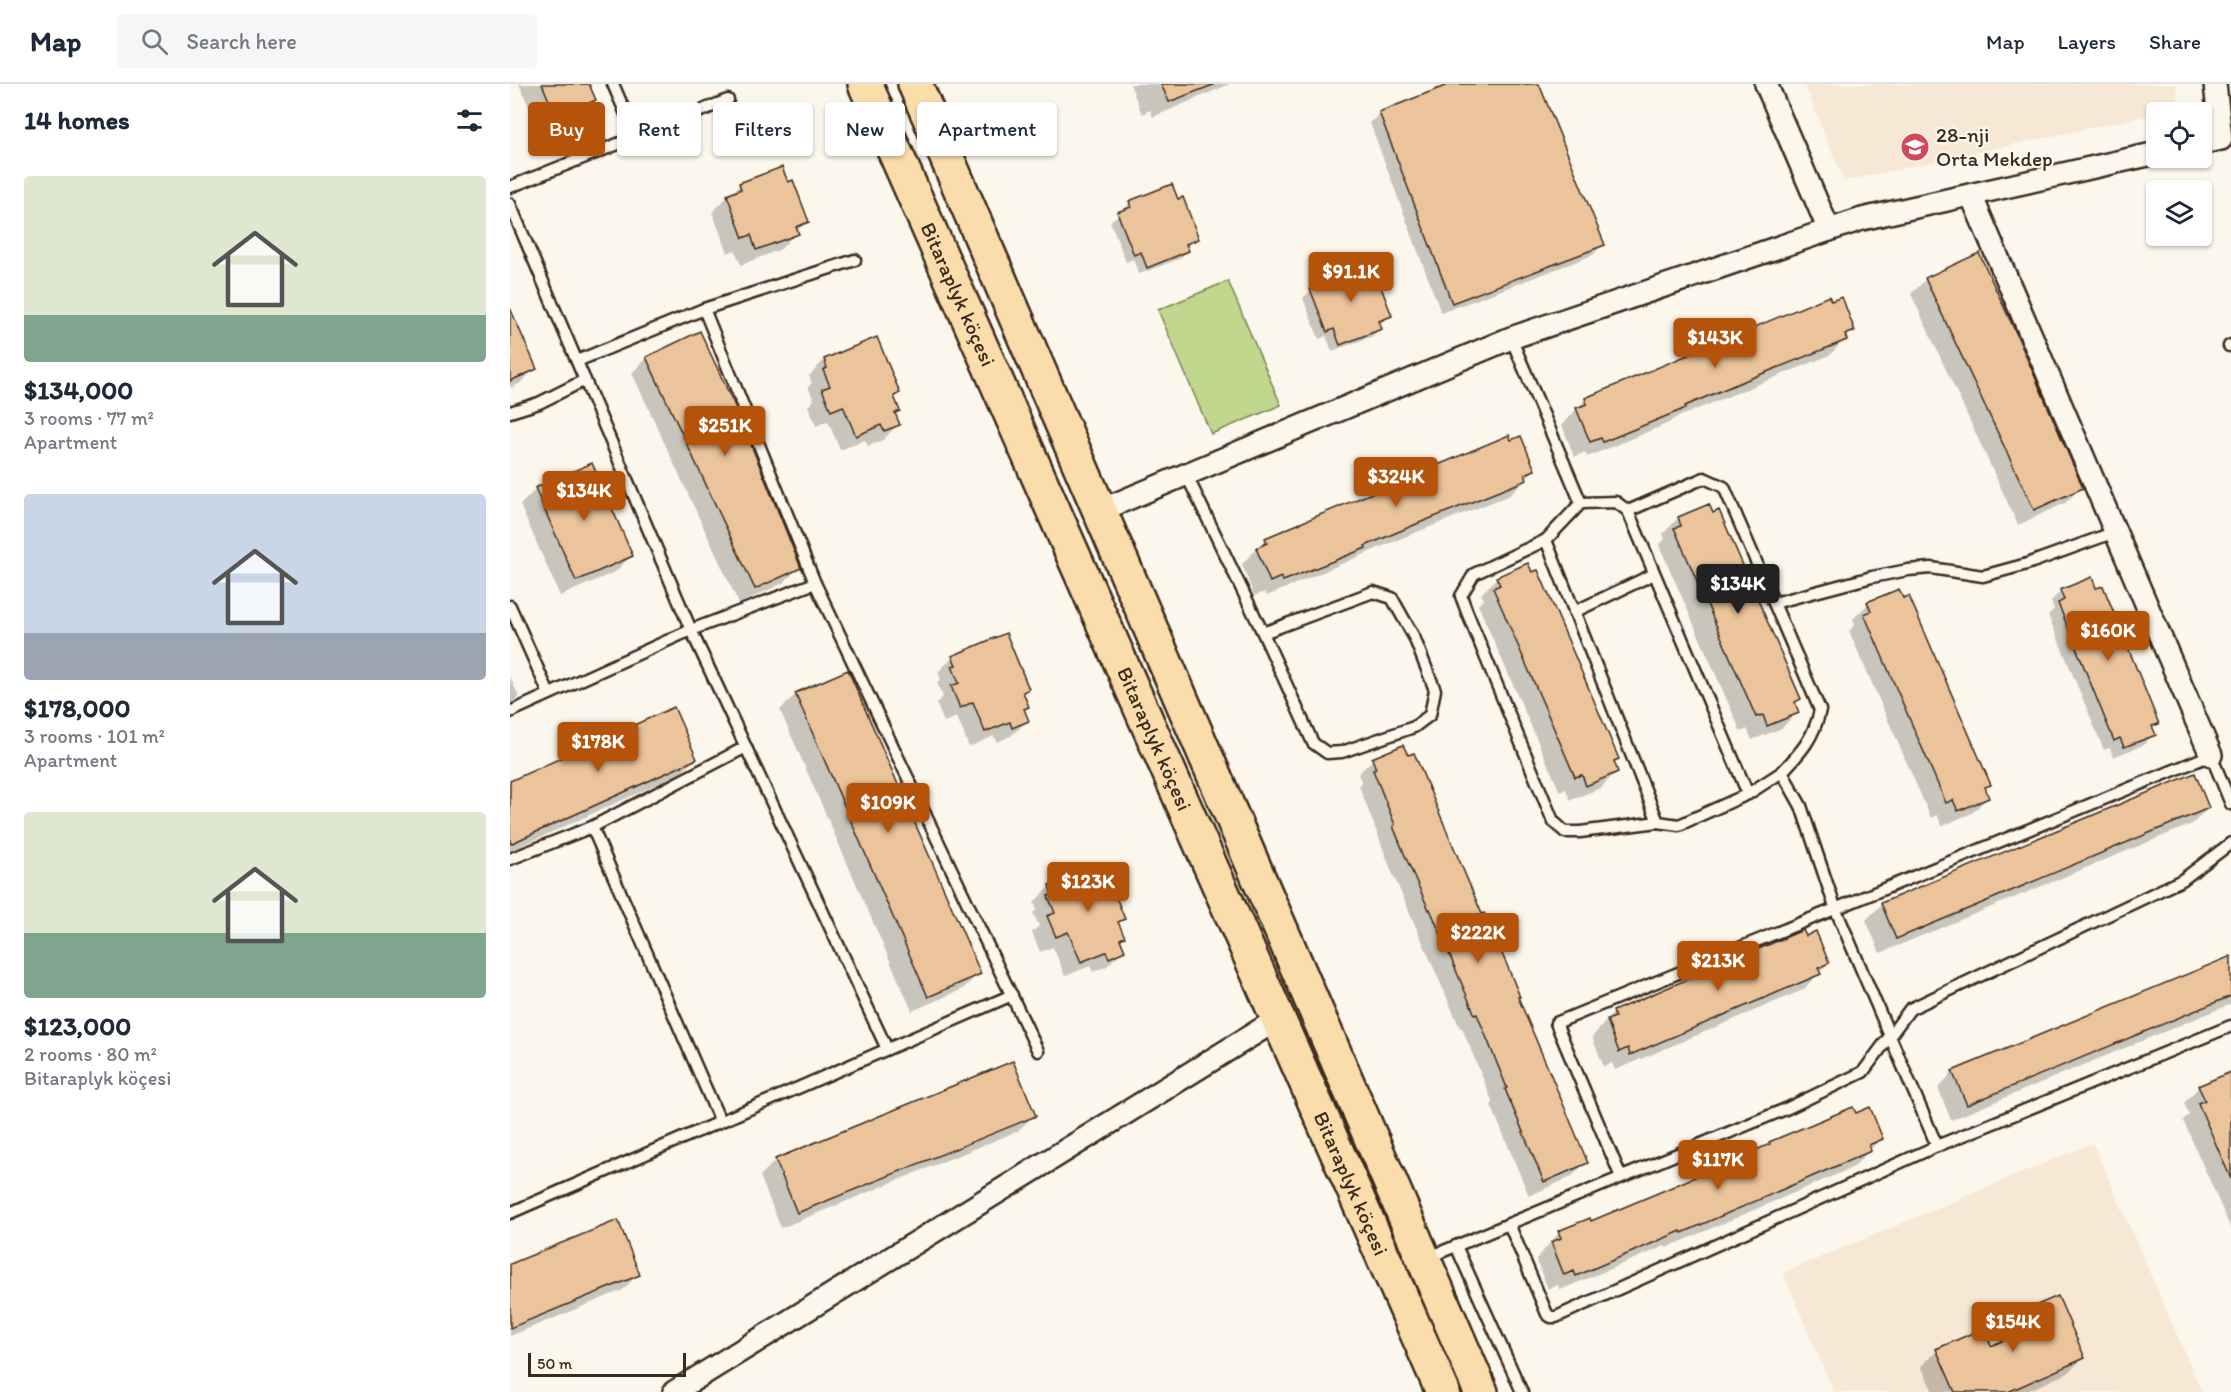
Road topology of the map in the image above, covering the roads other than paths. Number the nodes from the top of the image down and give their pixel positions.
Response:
1 (613, 84) edge
2 (865, 84) edge
3 (915, 84) edge
4 (1767, 84) edge
5 (2215, 84) edge
6 (728, 100) dead end
7 (621, 102) edge
8 (701, 111) edge
9 (2212, 141) edge
10 (617, 145) edge
11 (2146, 155) edge
12 (510, 187) edge
13 (1971, 195) junction
14 (510, 204) edge
15 (1829, 230) junction
16 (855, 260) dead end
17 (704, 309) junction
18 (1511, 338) junction
19 (577, 361) junction
20 (585, 380) junction
21 (510, 412) edge
22 (1186, 474) junction
23 (1581, 503) junction
24 (1099, 511) junction
25 (1628, 511) junction
26 (2115, 532) junction
27 (1546, 540) junction
28 (1654, 574) junction
29 (815, 583) junction
30 (1774, 603) junction
31 (510, 606) edge
32 (1574, 612) junction
33 (691, 630) junction
34 (1263, 633) junction
35 (549, 694) junction
36 (510, 712) edge
37 (746, 747) junction
38 (2211, 755) junction
39 (1782, 772) junction
40 (1748, 794) junction
41 (2231, 804) edge
42 (1658, 822) junction
43 (592, 827) junction
44 (2231, 843) edge
45 (510, 859) edge
46 (1836, 910) junction
47 (1012, 995) junction
48 (1278, 1019) junction
49 (2231, 1026) edge
50 (1889, 1036) junction
51 (887, 1049) junction
52 (1038, 1051) dead end
53 (720, 1121) junction
54 (1937, 1146) junction
55 (1621, 1177) junction
56 (510, 1213) edge
57 (1509, 1224) junction
58 (1456, 1246) junction
59 (1424, 1259) junction
60 (674, 1392) edge
61 (1443, 1392) edge
62 (1481, 1392) edge
63 (1522, 1392) edge

1 - 7 lane
2 - 48 highway, Bitaraplyk köçesi
3 - 24 highway, Bitaraplyk köçesi
4 - 15 street
5 - 9 street
6 - 8 lane
10 - 12 lane
11 - 13 street
13 - 15 street
13 - 26 street
14 - 19 lane
15 - 18 street
16 - 17 lane
17 - 19 lane
17 - 29 lane
18 - 22 street
18 - 23 lane
19 - 20 lane
20 - 21 lane
20 - 33 lane
22 - 24 street
22 - 34 lane
23 - 25 lane
23 - 27 lane
24 - 59 highway, Bitaraplyk köçesi
25 - 28 lane
25 - 30 lane
26 - 30 lane
26 - 38 street
27 - 32 lane
27 - 42 lane
28 - 32 lane
28 - 40 lane
29 - 33 lane
29 - 47 lane
30 - 39 lane
31 - 35 lane
32 - 42 lane
33 - 35 lane
33 - 37 lane
34 - 34 lane
35 - 36 lane
37 - 43 lane
37 - 51 lane
38 - 41 lane
38 - 46 lane
39 - 40 lane
39 - 46 lane
40 - 42 lane
43 - 45 lane
43 - 53 lane
44 - 50 lane
46 - 50 lane
46 - 55 lane
47 - 51 lane
47 - 52 lane
48 - 60 street
48 - 61 highway, Bitaraplyk köçesi
49 - 54 lane
50 - 54 lane
50 - 55 lane
51 - 53 lane
53 - 56 lane
54 - 57 lane
55 - 57 lane
57 - 58 lane
58 - 59 lane
58 - 63 lane
59 - 62 highway, Bitaraplyk köçesi

